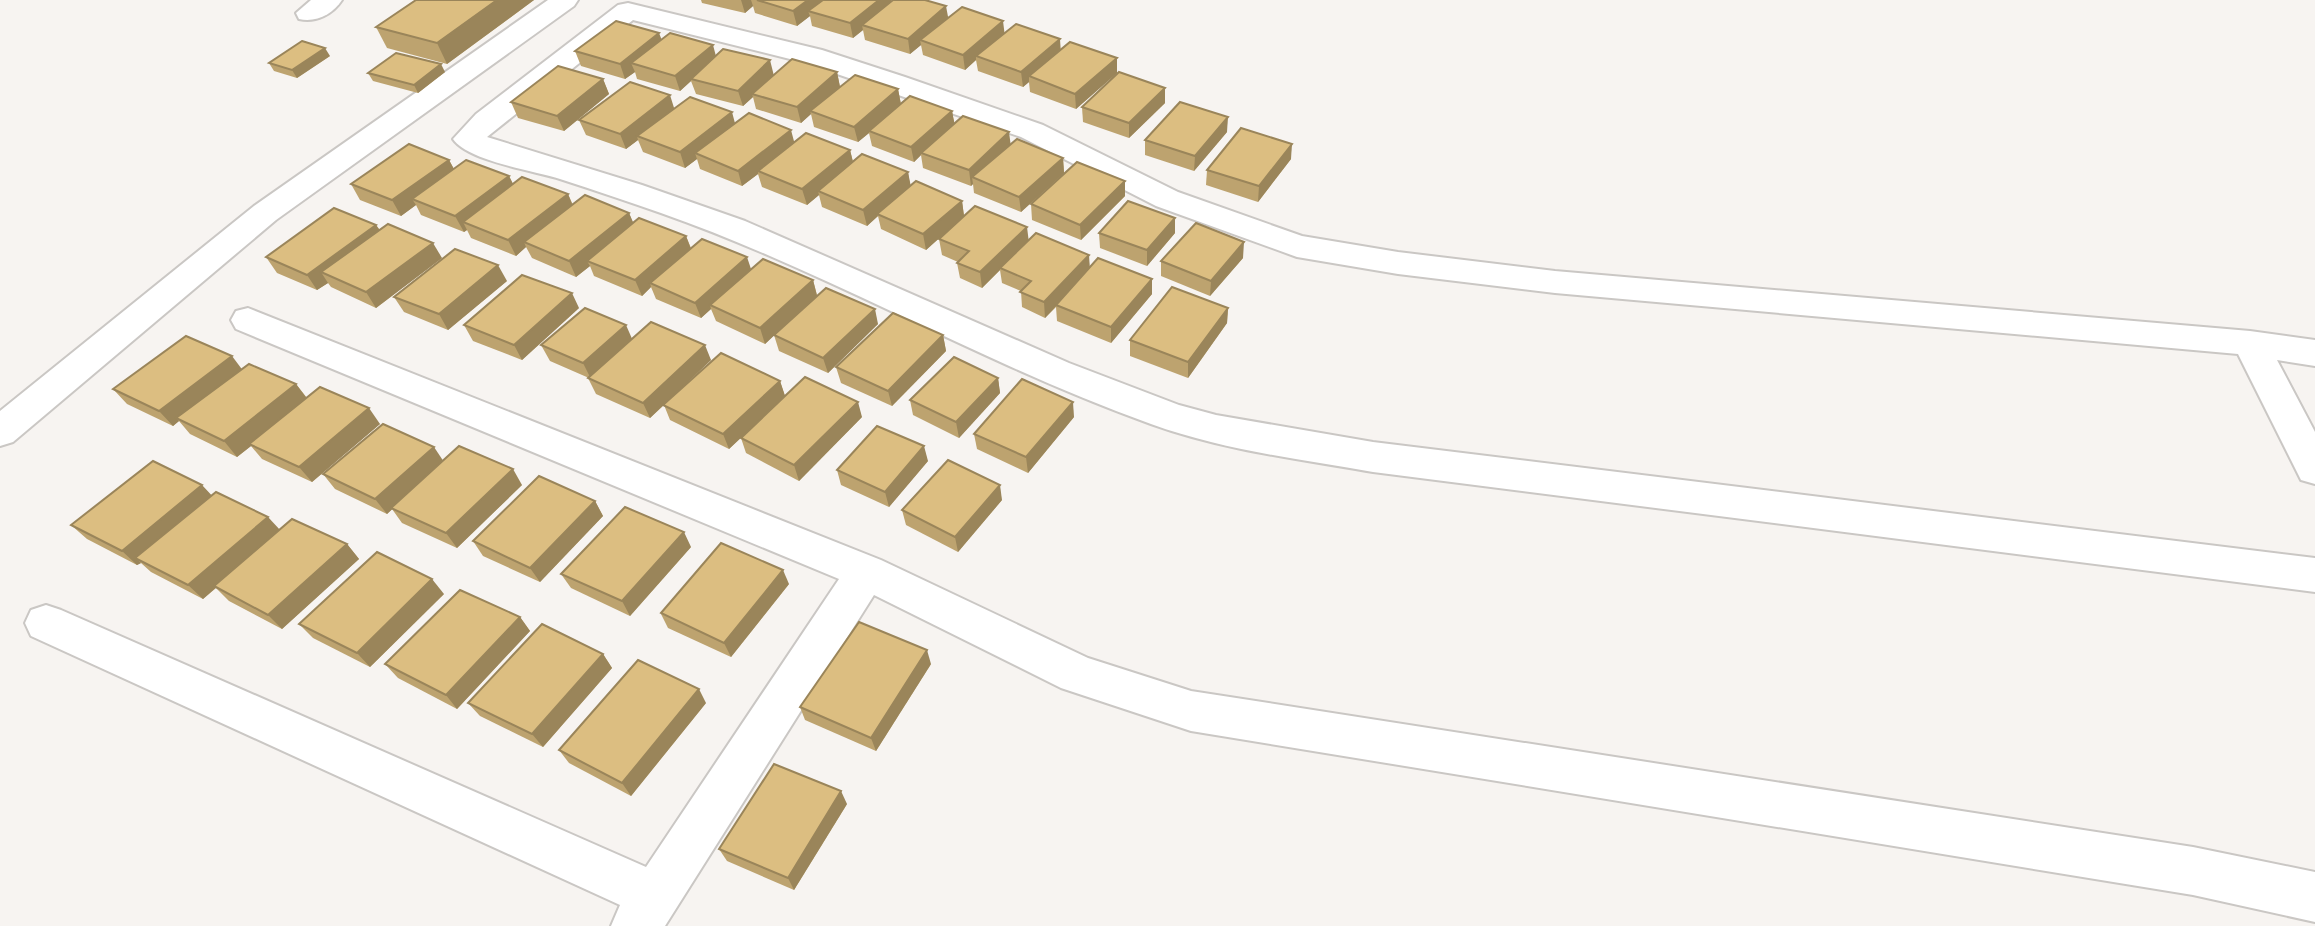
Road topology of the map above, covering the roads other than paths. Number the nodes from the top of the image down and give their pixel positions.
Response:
1 (565, 0) edge
2 (248, 320) dead end
3 (2250, 343) junction
4 (2315, 352) edge
5 (0, 432) edge
6 (2315, 469) edge
7 (866, 572) junction
8 (2315, 575) edge
9 (46, 623) dead end
10 (2315, 897) edge
11 (645, 911) edge

1 - 5 street
2 - 7 street
3 - 4 street
3 - 6 street
3 - 8 street
7 - 10 street
7 - 11 street
9 - 11 street

